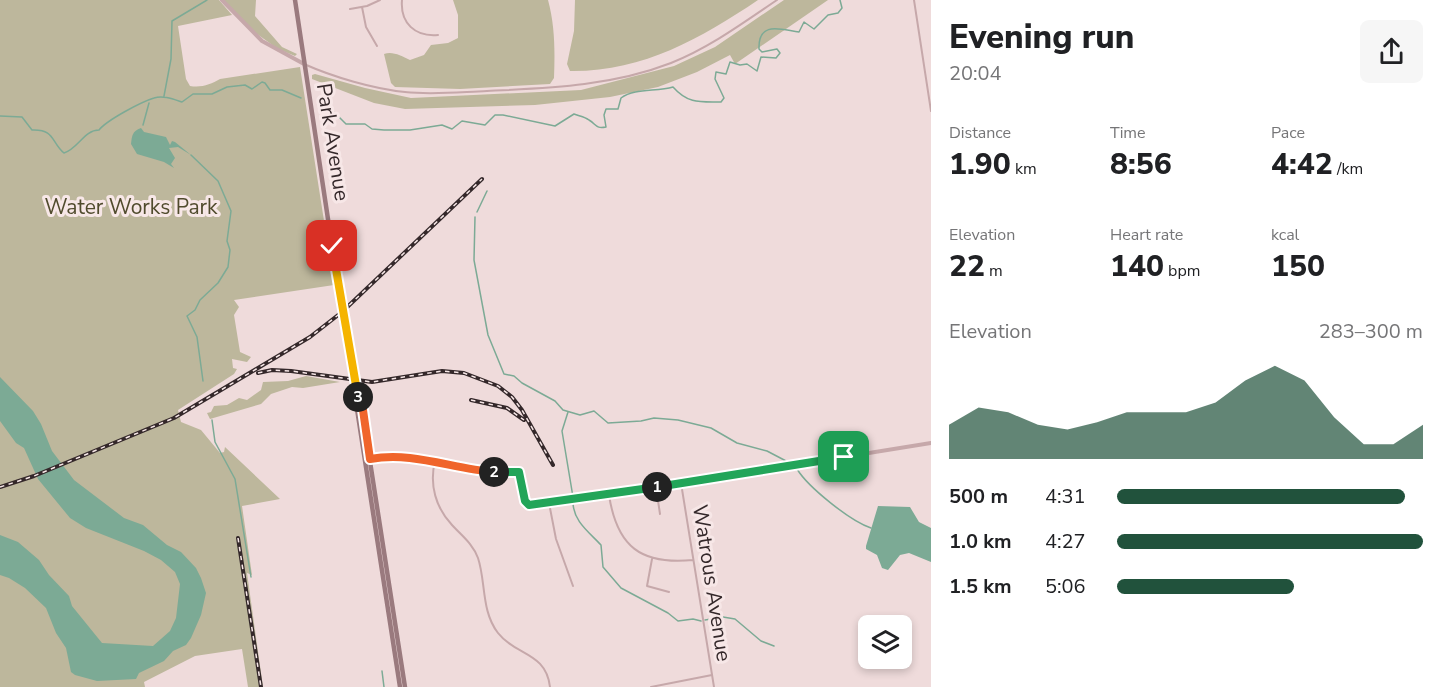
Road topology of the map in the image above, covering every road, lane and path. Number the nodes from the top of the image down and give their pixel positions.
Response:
1 (222, 0) edge
2 (295, 0) edge
3 (380, 0) edge
4 (402, 0) edge
5 (777, 0) edge
6 (914, 0) edge
7 (362, 7) junction
8 (350, 9) dead end
9 (438, 35) dead end
10 (377, 46) dead end
11 (304, 64) junction
12 (931, 111) edge
13 (931, 443) edge
14 (368, 460) junction
15 (435, 461) junction
16 (681, 483) junction
17 (656, 487) junction
18 (609, 495) junction
19 (549, 503) junction
20 (660, 514) dead end
21 (652, 559) junction
22 (693, 560) junction
23 (573, 586) dead end
24 (669, 592) dead end
25 (712, 675) junction
26 (400, 687) edge
27 (405, 687) edge
28 (550, 687) edge
29 (651, 687) edge
30 (714, 687) edge

1 - 11 street
2 - 11 main road, Park Avenue
3 - 7 street
4 - 9 street
5 - 11 street
6 - 12 street
7 - 8 street
7 - 10 street
11 - 14 main road, Park Avenue
13 - 16 street
14 - 15 street
14 - 26 main road, Park Avenue
14 - 27 main road, Park Avenue
15 - 19 street
15 - 28 street
16 - 17 street
16 - 22 street, Watrous Avenue
17 - 18 street
17 - 20 street
18 - 19 street
18 - 21 street
19 - 23 street
21 - 22 street
21 - 24 street
22 - 25 street, Watrous Avenue
25 - 29 street
25 - 30 street, Watrous Avenue

